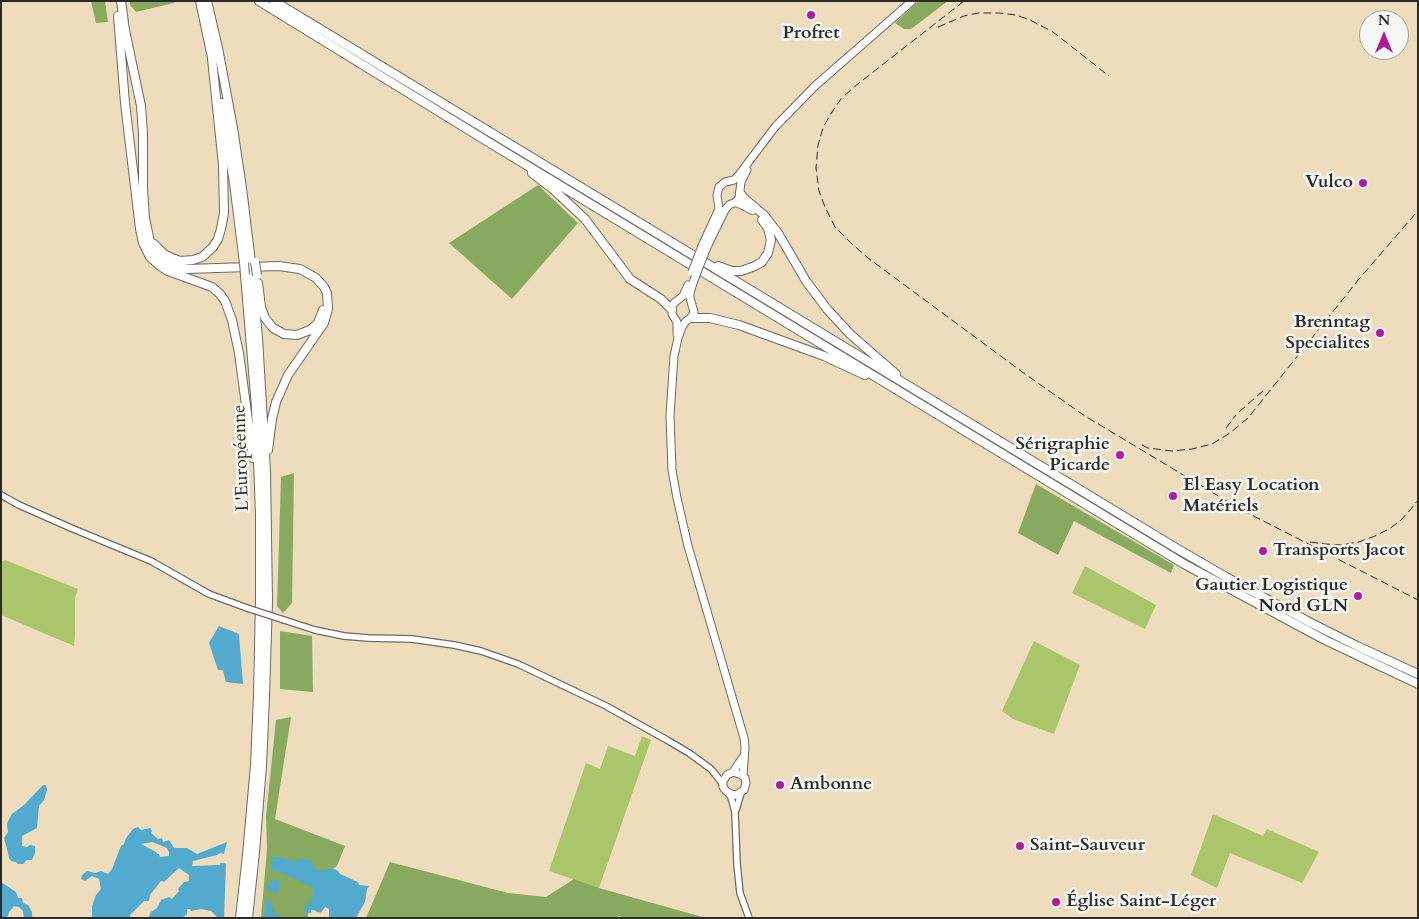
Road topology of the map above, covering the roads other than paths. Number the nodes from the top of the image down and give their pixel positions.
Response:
1 (117, 1) edge
2 (121, 1) edge
3 (200, 1) edge
4 (207, 1) edge
5 (259, 1) edge
6 (274, 1) edge
7 (912, 1) edge
8 (211, 49) junction
9 (490, 143) junction
10 (761, 146) junction
11 (729, 182) junction
12 (740, 191) junction
13 (718, 199) junction
14 (732, 204) junction
15 (147, 231) junction
16 (704, 246) junction
17 (693, 255) junction
18 (250, 262) junction
19 (168, 271) junction
20 (251, 275) junction
21 (680, 299) junction
22 (691, 303) junction
23 (673, 314) junction
24 (688, 319) junction
25 (678, 338) junction
26 (884, 381) junction
27 (912, 388) junction
28 (266, 471) junction
29 (1, 495) edge
30 (260, 515) junction
31 (1418, 674) edge
32 (1418, 684) edge
33 (745, 753) junction
34 (711, 769) junction
35 (731, 773) junction
36 (743, 776) junction
37 (723, 784) junction
38 (728, 793) junction
39 (741, 793) junction
40 (736, 812) junction
41 (240, 918) edge
42 (248, 918) edge
43 (749, 918) edge

1 - 19 highway
2 - 15 highway
3 - 8 highway, L'Européenne
4 - 18 highway
5 - 9 highway
6 - 17 highway
7 - 10 main road
8 - 15 highway
8 - 18 highway, L'Européenne
9 - 23 highway
9 - 26 highway
10 - 11 main road
10 - 12 main road
11 - 12 main road
11 - 13 main road
12 - 14 main road
12 - 27 highway
13 - 14 main road
13 - 16 main road
14 - 16 main road
14 - 17 highway
15 - 28 highway
16 - 21 main road, bridge
16 - 22 main road, bridge
17 - 27 highway
18 - 20 highway, L'Européenne, bridge
18 - 20 highway, bridge
19 - 20 highway
19 - 30 highway
20 - 28 highway, L'Européenne
20 - 30 highway, L'Européenne
21 - 22 main road
21 - 23 main road
22 - 24 main road
23 - 24 main road
23 - 25 main road
24 - 25 main road
24 - 26 highway
25 - 33 main road
26 - 32 highway
27 - 31 highway
28 - 42 highway, L'Européenne
29 - 34 street, bridge
30 - 41 highway, L'Européenne
33 - 35 main road
33 - 36 main road
34 - 35 street
34 - 37 street
35 - 36 main road
35 - 37 main road
36 - 39 main road
37 - 38 main road
38 - 39 main road
38 - 40 street
39 - 40 street
40 - 43 street

